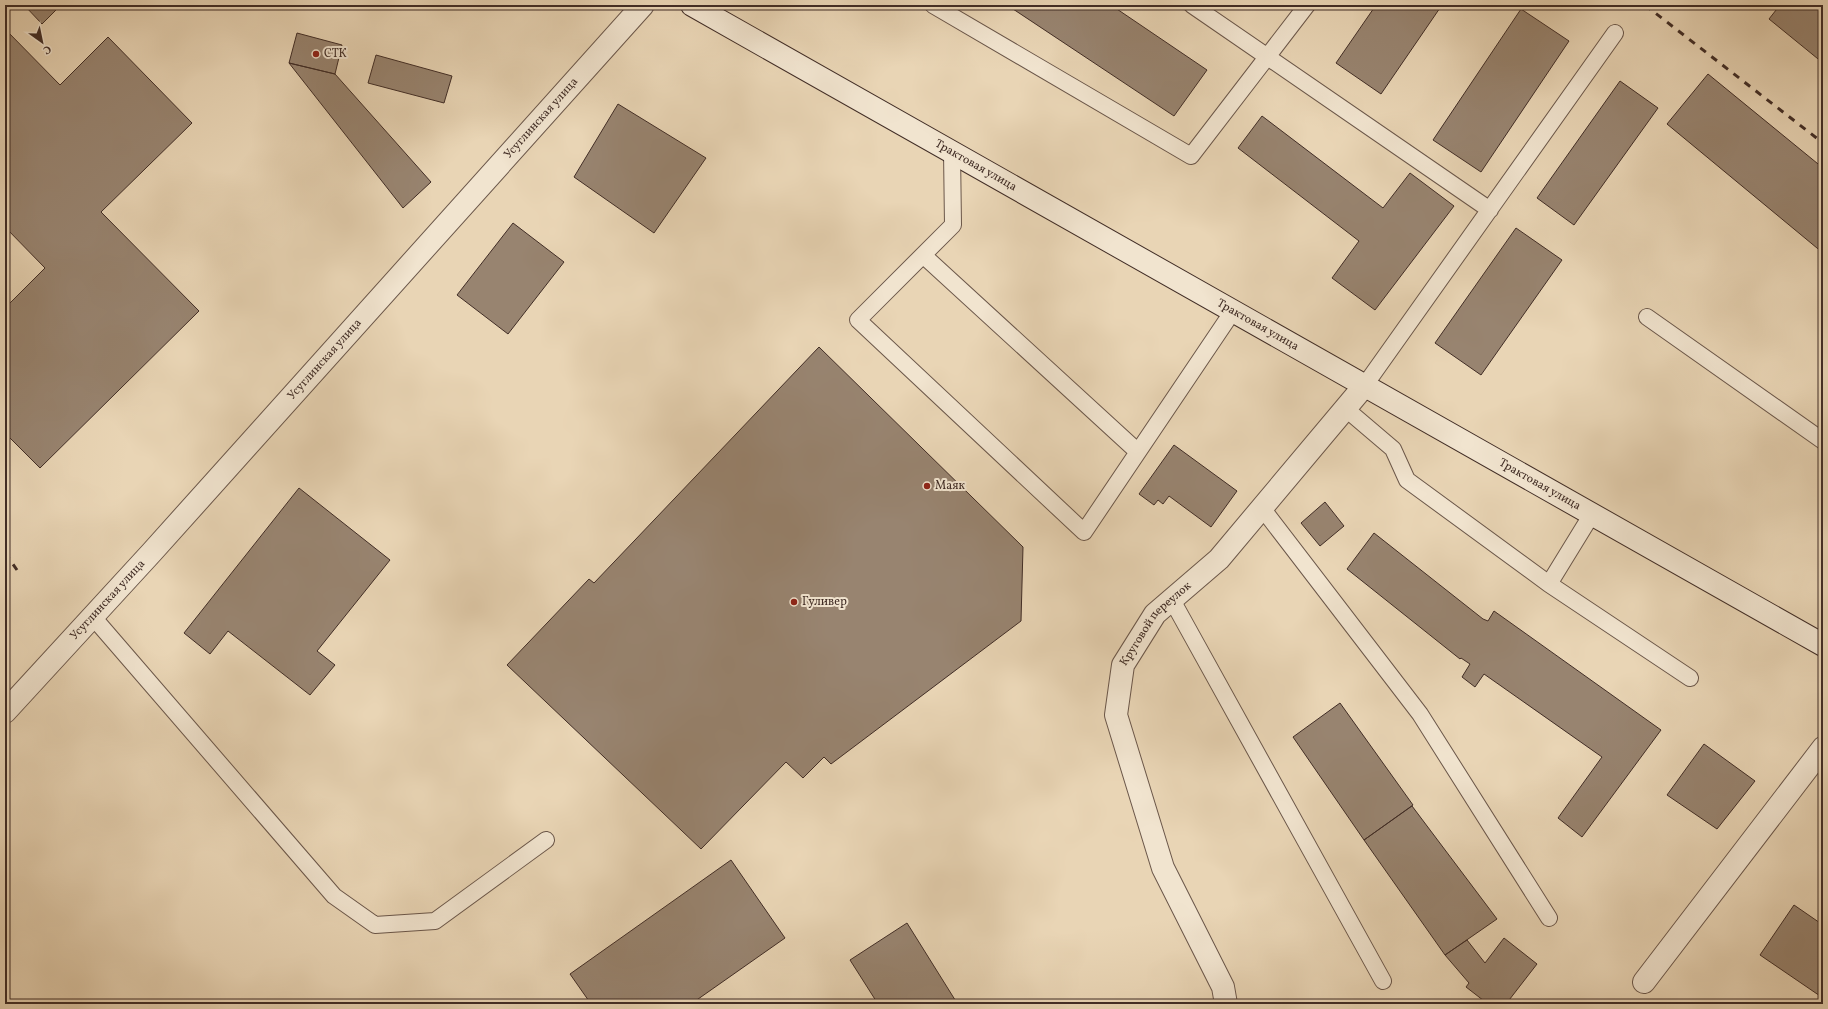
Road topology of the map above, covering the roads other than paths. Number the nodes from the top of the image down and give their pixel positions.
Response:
1 (643, 5) edge
2 (692, 5) edge
3 (933, 5) edge
4 (1192, 5) edge
5 (1308, 5) edge
6 (1615, 33) dead end
7 (1268, 59) junction
8 (952, 152) junction
9 (1490, 210) junction
10 (922, 255) junction
11 (1233, 311) junction
12 (1647, 317) dead end
13 (1365, 385) junction
14 (1346, 409) junction
15 (1823, 441) edge
16 (1138, 452) junction
17 (1262, 508) junction
18 (1592, 514) junction
19 (1549, 584) junction
20 (1172, 600) junction
21 (93, 617) junction
22 (1823, 645) edge
23 (1690, 678) dead end
24 (5, 712) edge
25 (1823, 748) edge
26 (546, 840) dead end
27 (1549, 918) dead end
28 (1383, 981) dead end
29 (1644, 982) dead end
30 (1226, 1004) edge

1 - 21 street, Усуглинская улица
2 - 8 street, Трактовая улица
3 - 7 lane
4 - 7 lane
5 - 7 lane
6 - 9 lane
7 - 9 lane
8 - 10 lane
8 - 11 street, Трактовая улица
9 - 13 lane
10 - 16 lane
10 - 16 lane
11 - 13 street, Трактовая улица
11 - 16 lane
12 - 15 lane
13 - 14 street, Круговой переулок
13 - 18 street, Трактовая улица
14 - 17 street, Круговой переулок
14 - 19 lane
17 - 20 street, Круговой переулок
17 - 27 lane
18 - 19 lane
18 - 22 street, Трактовая улица
19 - 23 lane
20 - 28 lane
20 - 30 street, Круговой переулок
21 - 24 street, Усуглинская улица
21 - 26 lane
25 - 29 street

